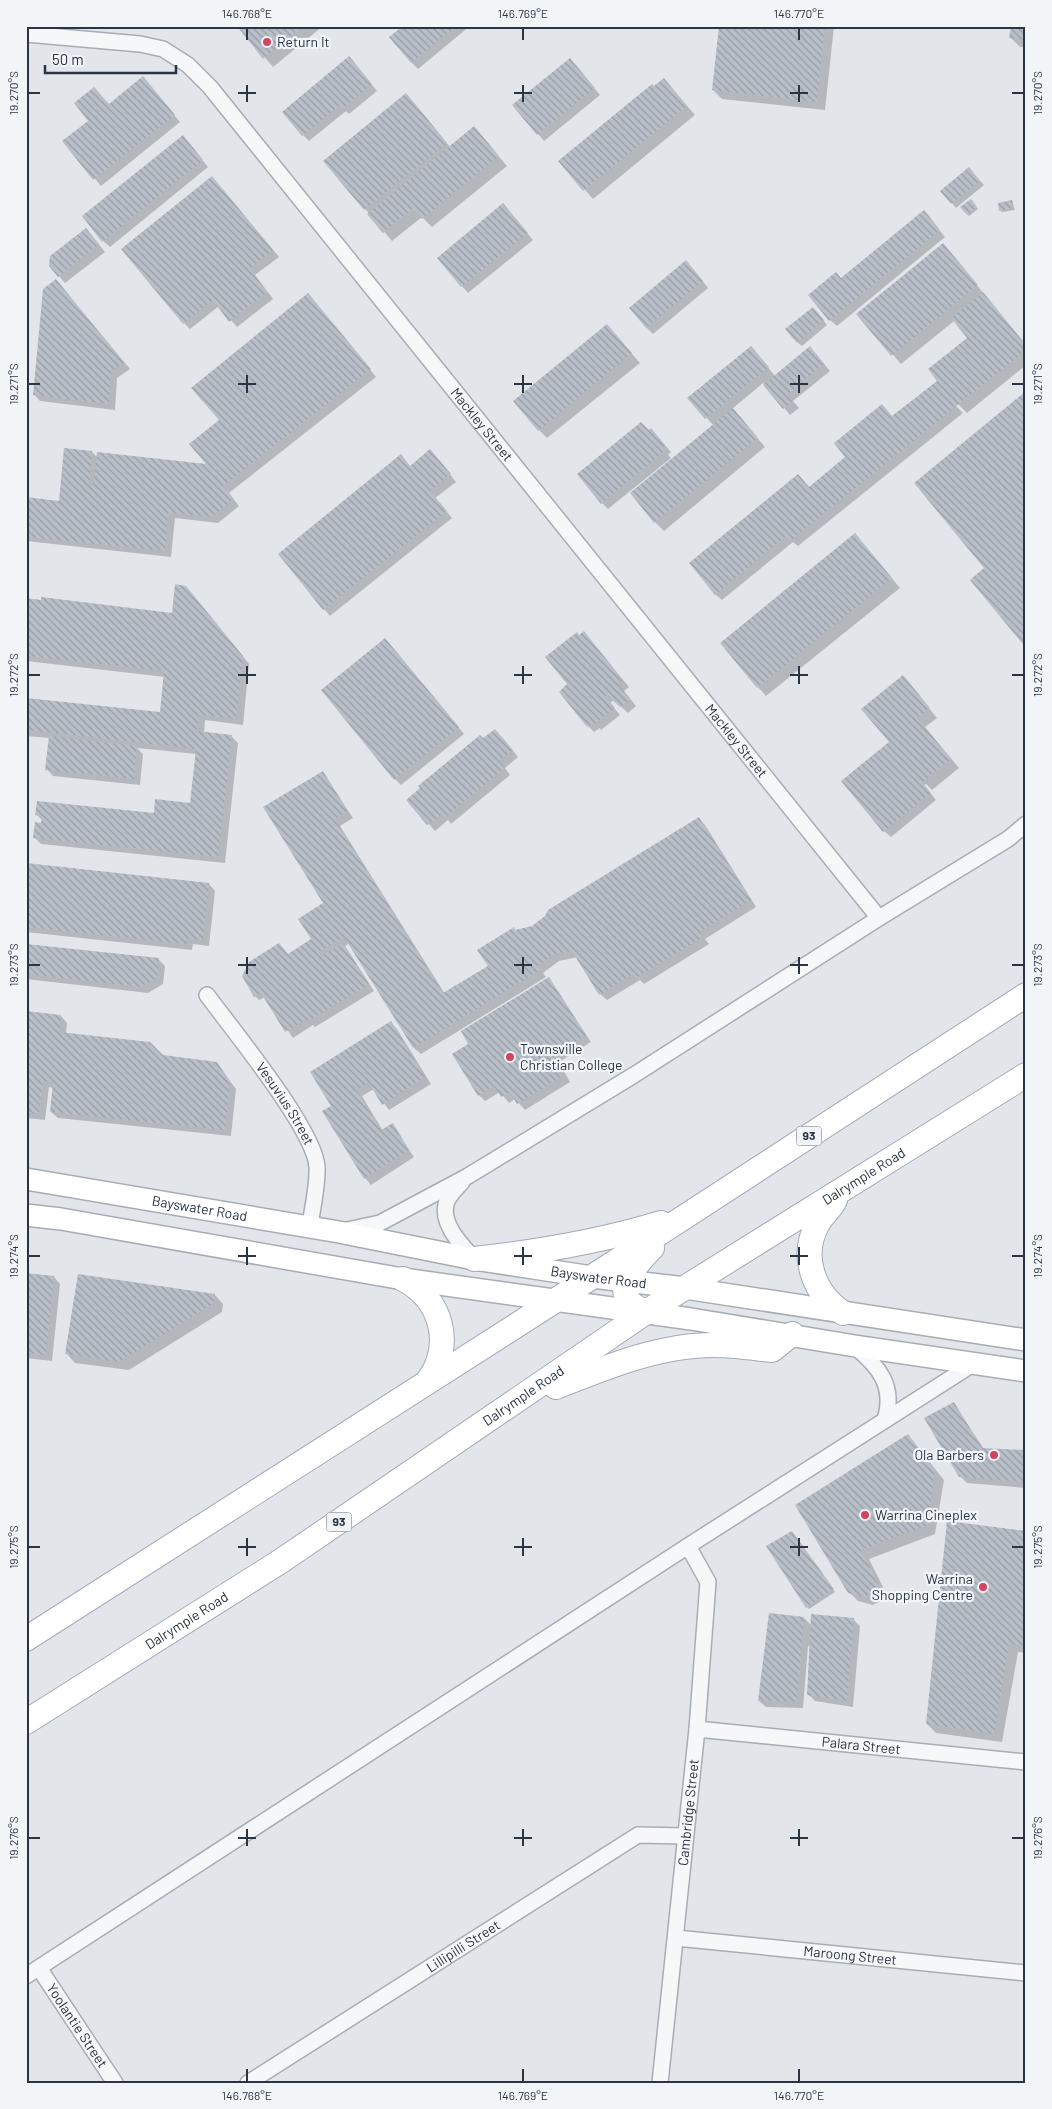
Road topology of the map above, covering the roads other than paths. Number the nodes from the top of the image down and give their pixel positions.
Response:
1 (26, 34) edge
2 (1026, 824) edge
3 (879, 918) junction
4 (207, 995) dead end
5 (1026, 995) edge
6 (1026, 1075) edge
7 (468, 1176) junction
8 (26, 1179) edge
9 (838, 1193) junction
10 (26, 1215) edge
11 (688, 1215) junction
12 (310, 1227) junction
13 (339, 1232) junction
14 (474, 1259) junction
15 (592, 1277) junction
16 (403, 1279) junction
17 (627, 1282) junction
18 (685, 1288) junction
19 (555, 1301) junction
20 (646, 1312) junction
21 (843, 1313) junction
22 (792, 1334) junction
23 (1026, 1340) edge
24 (854, 1346) junction
25 (973, 1364) junction
26 (1026, 1371) edge
27 (428, 1381) junction
28 (515, 1404) junction
29 (886, 1420) junction
30 (688, 1546) junction
31 (26, 1639) edge
32 (26, 1722) edge
33 (697, 1729) junction
34 (1026, 1762) edge
35 (685, 1836) junction
36 (676, 1938) junction
37 (33, 1972) edge
38 (1026, 1973) edge
39 (115, 2083) edge
40 (248, 2083) edge
41 (660, 2083) edge

1 - 3 street, Mackley Street
2 - 3 street
3 - 7 street
4 - 12 street, Vesuvius Street
5 - 11 main road, 93
6 - 9 main road, Dalrymple Road / 93
7 - 13 street
7 - 14 street
8 - 12 main road, Bayswater Road
9 - 18 main road, Dalrymple Road / 93
9 - 21 main road
10 - 16 main road, Bayswater Road
11 - 14 main road
11 - 15 main road, 93
11 - 17 main road
12 - 13 main road, Bayswater Road
13 - 14 main road, Bayswater Road
14 - 15 main road, Bayswater Road
15 - 17 main road, Bayswater Road
15 - 19 main road, 93
16 - 19 main road, Bayswater Road
16 - 27 main road
17 - 18 main road, Bayswater Road
17 - 20 main road
18 - 20 main road, Dalrymple Road / 93
18 - 21 main road, Bayswater Road
19 - 20 main road, Bayswater Road
19 - 27 main road, 93
20 - 22 main road, Bayswater Road
20 - 28 main road, Dalrymple Road / 93
21 - 23 main road, Bayswater Road
22 - 24 main road, Bayswater Road
22 - 28 main road
24 - 25 main road, Bayswater Road
24 - 29 street
25 - 26 main road, Bayswater Road
25 - 29 street
27 - 31 main road, 93
28 - 32 main road, Dalrymple Road / 93
29 - 30 street
30 - 33 street, Cambridge Street
30 - 37 street
33 - 34 street, Palara Street
33 - 35 street, Cambridge Street
35 - 36 street, Cambridge Street
35 - 40 street, Lillipilli Street
36 - 38 street, Maroong Street
36 - 41 street, Cambridge Street
37 - 39 street, Yoolantie Street

